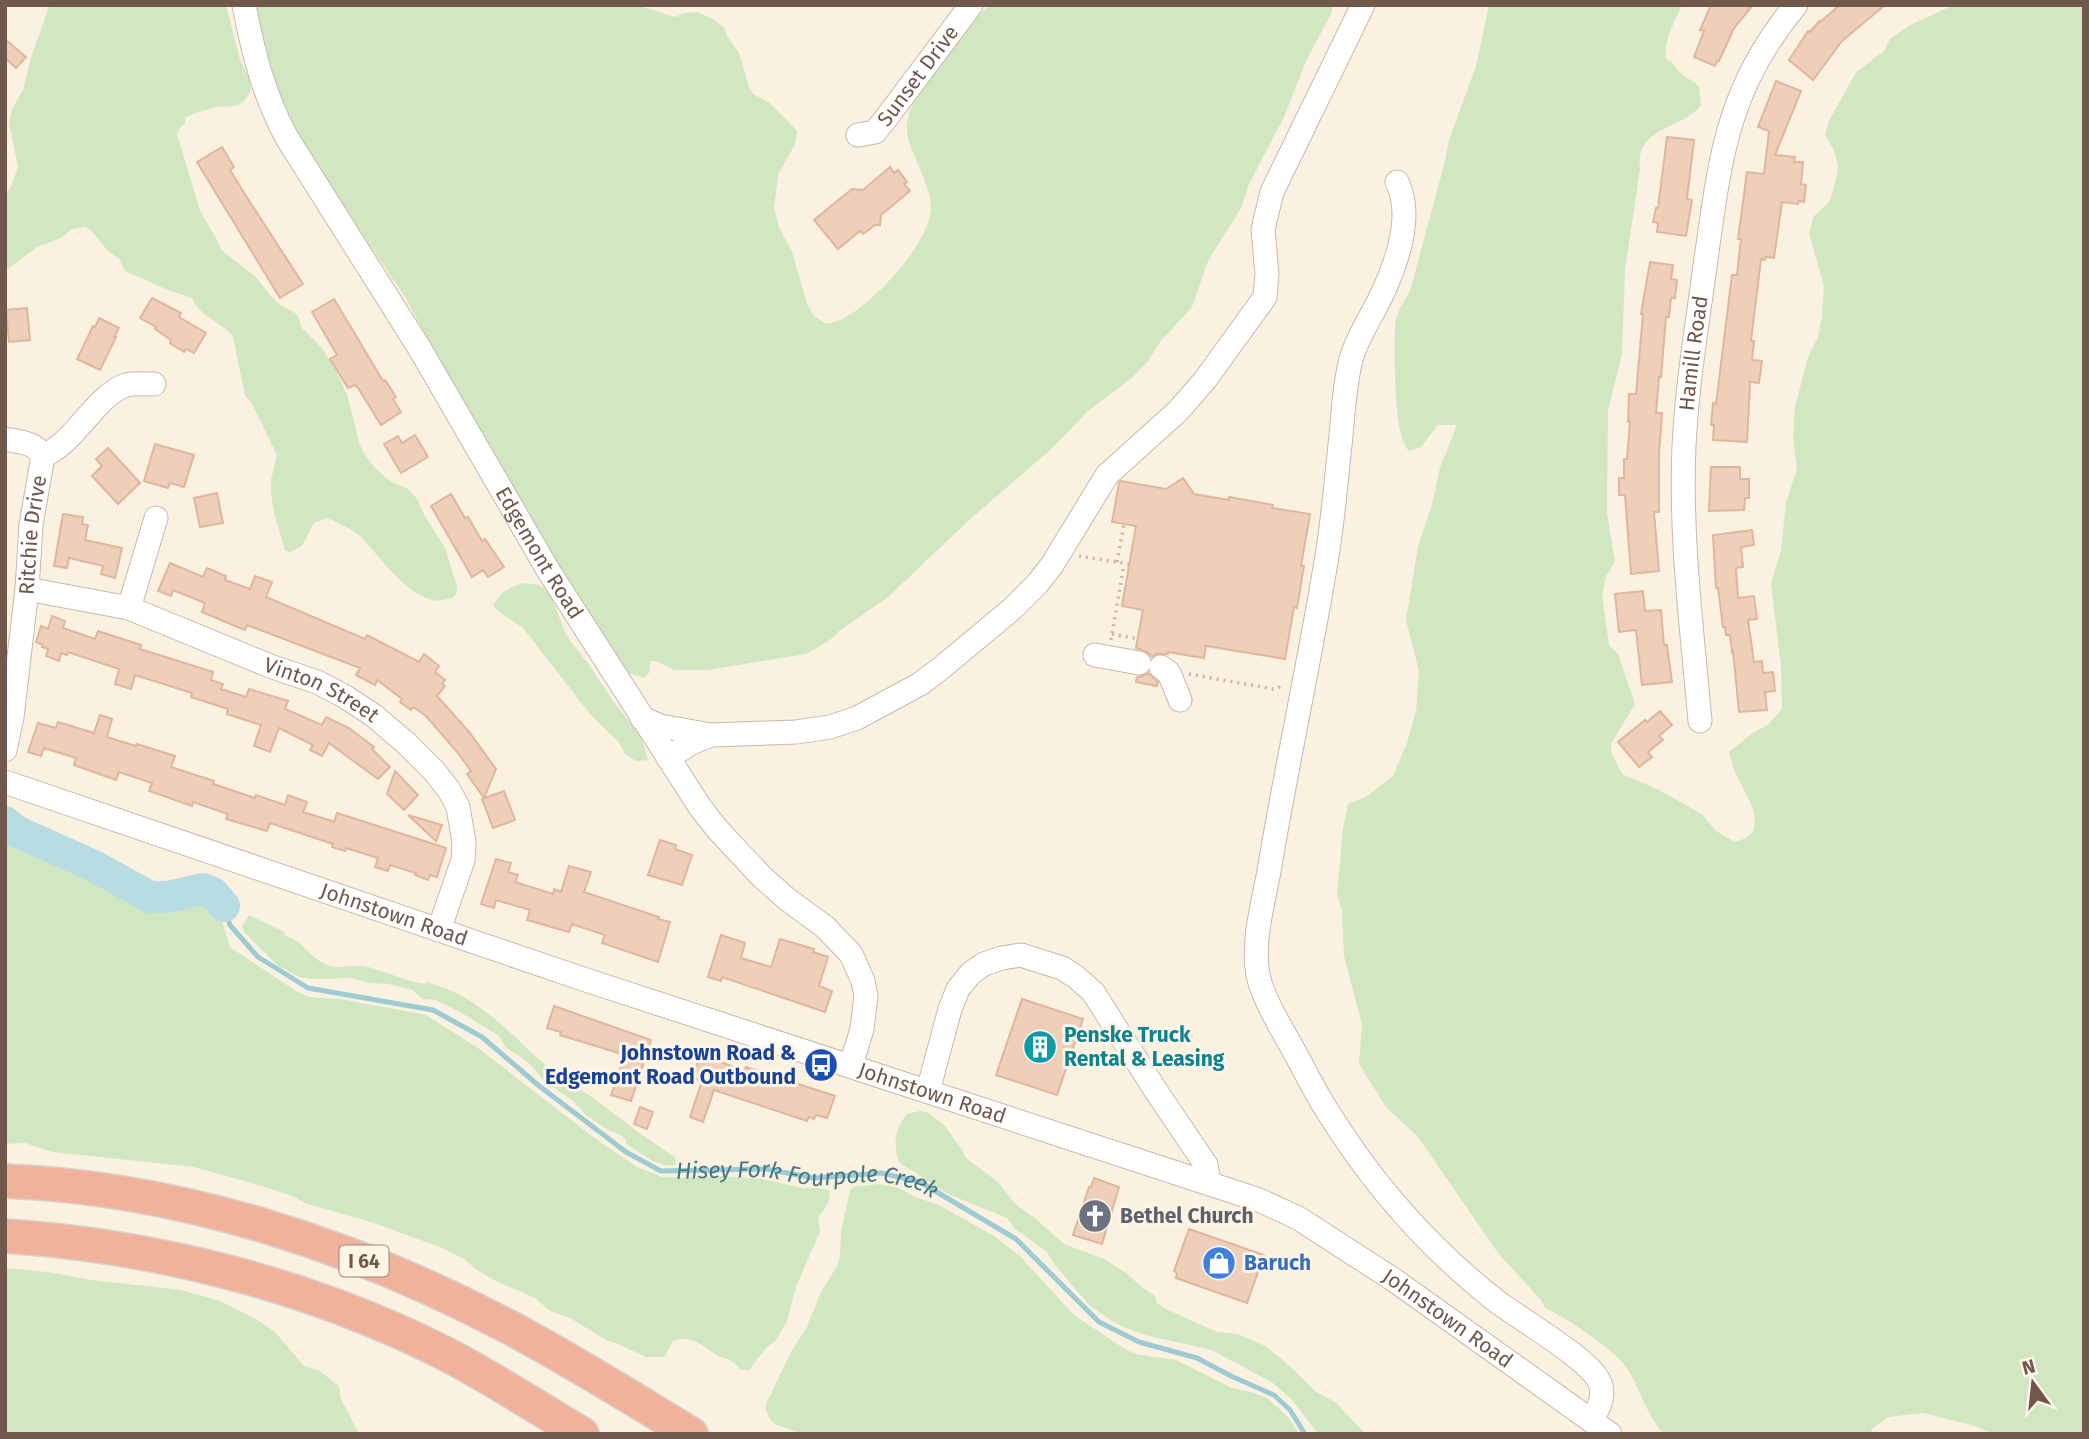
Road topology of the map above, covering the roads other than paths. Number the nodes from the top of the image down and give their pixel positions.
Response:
1 (244, 5) edge
2 (971, 5) edge
3 (1363, 5) edge
4 (1796, 5) edge
5 (858, 135) dead end
6 (1396, 182) dead end
7 (154, 384) dead end
8 (5, 439) edge
9 (43, 456) junction
10 (156, 518) dead end
11 (27, 589) junction
12 (129, 608) junction
13 (1103, 651) road end
14 (1180, 699) dead end
15 (642, 718) junction
16 (1700, 721) dead end
17 (711, 735) junction
18 (5, 750) edge
19 (668, 758) junction
20 (5, 782) edge
21 (439, 930) junction
22 (851, 1065) junction
23 (928, 1091) junction
24 (5, 1181) edge
25 (1209, 1183) junction
26 (5, 1236) edge
27 (1591, 1420) junction
28 (582, 1434) edge
29 (691, 1434) edge
30 (1610, 1434) edge

1 - 15 street, Edgemont Road
2 - 5 street, Sunset Drive
3 - 17 street
4 - 16 street, Hamill Road
6 - 27 street
7 - 9 street, Ritchie Drive
8 - 9 street
9 - 11 street, Ritchie Drive
10 - 12 street
11 - 12 street, Vinton Street
11 - 18 street, Ritchie Drive
12 - 21 street, Vinton Street
13 - 14 street
15 - 17 street
15 - 19 street, Edgemont Road
17 - 19 street
19 - 22 street, Edgemont Road
20 - 21 street, Johnstown Road
21 - 22 street, Johnstown Road
22 - 23 street, Johnstown Road
23 - 25 street, Johnstown Road
23 - 25 street
24 - 29 highway, I 64
25 - 27 street, Johnstown Road
26 - 28 highway, I 64
27 - 30 street, Johnstown Road

